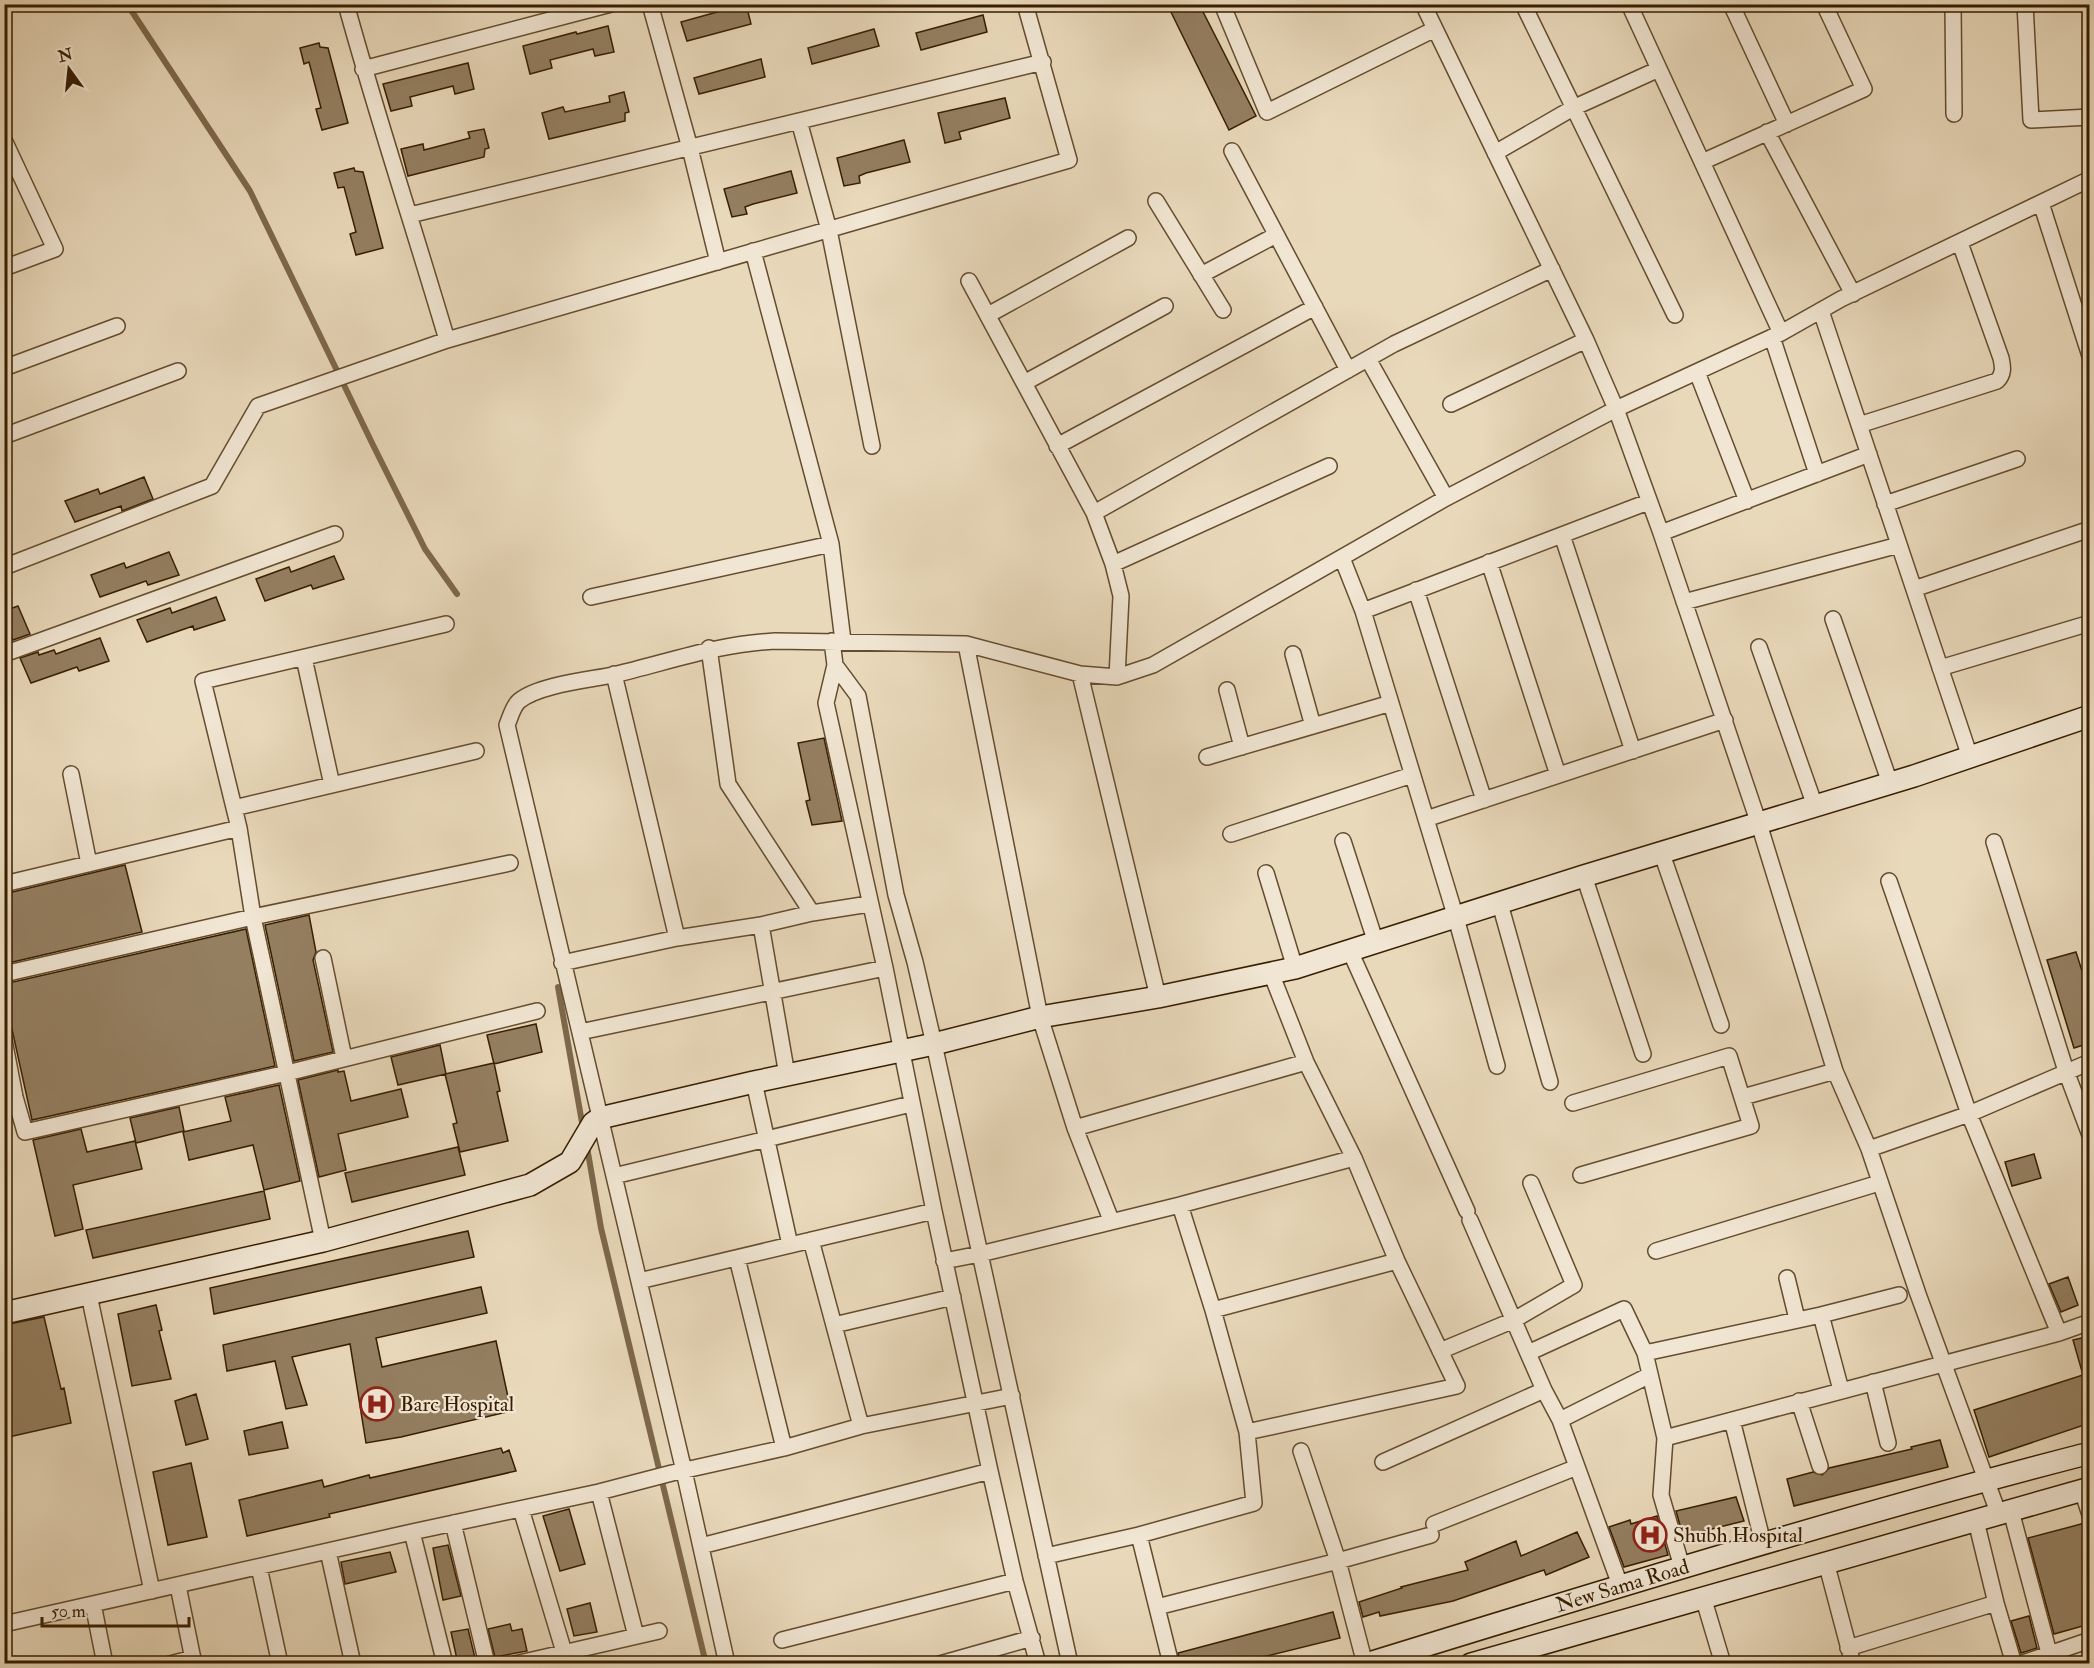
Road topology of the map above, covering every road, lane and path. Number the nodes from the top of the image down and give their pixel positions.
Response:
1 (345, 4) edge
2 (611, 4) edge
3 (650, 4) edge
4 (1025, 4) edge
5 (1222, 4) edge
6 (1423, 4) edge
7 (1523, 4) edge
8 (1629, 4) edge
9 (1731, 4) edge
10 (1824, 4) edge
11 (1953, 4) edge
12 (2025, 4) edge
13 (1435, 29) junction
14 (1043, 62) junction
15 (363, 69) junction
16 (1659, 69) junction
17 (1573, 108) junction
18 (1954, 114) dead end
19 (2090, 117) edge
20 (799, 121) junction
21 (1787, 124) junction
22 (1767, 132) junction
23 (4, 140) edge
24 (690, 148) junction
25 (1232, 152) dead end
26 (1495, 153) junction
27 (1702, 162) junction
28 (2090, 179) edge
29 (1156, 201) dead end
30 (2041, 203) junction
31 (410, 215) junction
32 (829, 230) junction
33 (1276, 235) junction
34 (1128, 238) dead end
35 (1960, 243) junction
36 (753, 251) junction
37 (718, 262) junction
38 (4, 268) edge
39 (1552, 269) junction
40 (1201, 275) junction
41 (969, 281) dead end
42 (1853, 294) junction
43 (1165, 306) dead end
44 (1315, 308) junction
45 (1223, 310) dead end
46 (1821, 311) junction
47 (988, 315) junction
48 (1675, 315) dead end
49 (117, 326) dead end
50 (1776, 335) junction
51 (447, 340) junction
52 (1586, 340) junction
53 (2090, 356) edge
54 (1368, 359) junction
55 (4, 368) edge
56 (1348, 370) junction
57 (178, 371) dead end
58 (1697, 372) junction
59 (1024, 383) junction
60 (1451, 404) dead end
61 (1616, 409) junction
62 (1859, 425) junction
63 (4, 436) edge
64 (1058, 446) junction
65 (872, 447) dead end
66 (1869, 454) junction
67 (2017, 459) dead end
68 (1329, 466) dead end
69 (1817, 474) junction
70 (1446, 498) junction
71 (1747, 501) junction
72 (1648, 502) junction
73 (1885, 504) junction
74 (1094, 513) junction
75 (2090, 529) edge
76 (1661, 533) junction
77 (335, 534) dead end
78 (1562, 535) junction
79 (831, 544) junction
80 (1899, 545) junction
81 (1342, 558) junction
82 (1489, 562) junction
83 (1113, 564) junction
84 (4, 567) edge
85 (1416, 590) junction
86 (1914, 590) junction
87 (591, 597) dead end
88 (1684, 602) junction
89 (1363, 610) junction
90 (1833, 619) dead end
91 (2090, 623) edge
92 (446, 624) dead end
93 (838, 641) junction
94 (966, 644) junction
95 (1759, 647) dead end
96 (710, 648) junction
97 (4, 654) edge
98 (1293, 654) dead end
99 (304, 658) junction
100 (836, 665) junction
101 (1940, 668) junction
102 (614, 674) junction
103 (1080, 674) junction
104 (1117, 677) junction
105 (1227, 690) dead end
106 (1390, 703) junction
107 (2090, 716) edge
108 (1725, 720) junction
109 (1313, 726) junction
110 (1242, 747) junction
111 (476, 751) dead end
112 (1633, 751) junction
113 (1207, 757) dead end
114 (1970, 757) junction
115 (71, 774) dead end
116 (1412, 775) junction
117 (1558, 775) junction
118 (1890, 783) junction
119 (332, 785) junction
120 (1484, 800) junction
121 (1815, 806) junction
122 (234, 808) junction
123 (1426, 819) junction
124 (1759, 824) junction
125 (238, 828) junction
126 (1231, 834) dead end
127 (1343, 842) dead end
128 (1994, 842) dead end
129 (1662, 854) junction
130 (510, 862) dead end
131 (89, 864) junction
132 (1266, 873) dead end
133 (1584, 876) junction
134 (1889, 881) dead end
135 (4, 884) edge
136 (870, 904) junction
137 (1500, 904) junction
138 (812, 913) junction
139 (253, 917) junction
140 (1456, 918) junction
141 (761, 925) junction
142 (677, 938) junction
143 (1376, 943) junction
144 (1350, 951) junction
145 (323, 958) dead end
146 (562, 963) junction
147 (885, 968) junction
148 (1295, 968) junction
149 (1271, 973) junction
150 (4, 974) edge
151 (771, 991) junction
152 (1158, 997) junction
153 (537, 1011) dead end
154 (1040, 1017) junction
155 (1721, 1025) dead end
156 (580, 1032) junction
157 (4, 1040) edge
158 (934, 1044) junction
159 (902, 1051) junction
160 (1642, 1054) dead end
161 (344, 1058) junction
162 (1306, 1062) junction
163 (2090, 1062) edge
164 (1497, 1066) dead end
165 (1835, 1071) junction
166 (2066, 1071) junction
167 (287, 1073) junction
168 (787, 1075) junction
169 (754, 1082) junction
170 (1550, 1082) dead end
171 (1743, 1097) junction
172 (1573, 1103) dead end
173 (911, 1104) junction
174 (1969, 1114) junction
175 (596, 1121) junction
176 (1075, 1128) junction
177 (2090, 1134) edge
178 (766, 1139) junction
179 (1869, 1149) junction
180 (1354, 1158) junction
181 (614, 1176) junction
182 (1581, 1176) dead end
183 (1531, 1183) dead end
184 (1879, 1183) junction
185 (1180, 1205) junction
186 (934, 1211) junction
187 (1111, 1220) junction
188 (811, 1240) junction
189 (323, 1241) junction
190 (790, 1245) junction
191 (1656, 1251) dead end
192 (980, 1254) junction
193 (737, 1258) junction
194 (944, 1261) junction
195 (1397, 1261) junction
196 (1786, 1278) dead end
197 (639, 1281) junction
198 (89, 1295) junction
199 (1899, 1295) dead end
200 (952, 1297) junction
201 (1213, 1310) junction
202 (4, 1313) edge
203 (1821, 1315) junction
204 (1797, 1319) junction
205 (1514, 1320) junction
206 (2090, 1322) edge
207 (834, 1325) junction
208 (2059, 1333) junction
209 (1440, 1351) junction
210 (1528, 1353) junction
211 (1645, 1353) junction
212 (1944, 1362) junction
213 (1650, 1375) junction
214 (1873, 1382) junction
215 (1544, 1390) junction
216 (1841, 1390) junction
217 (1012, 1396) junction
218 (1799, 1401) junction
219 (976, 1404) junction
220 (1560, 1420) junction
221 (1732, 1420) junction
222 (861, 1426) junction
223 (1247, 1432) junction
224 (1665, 1438) junction
225 (1888, 1443) dead end
226 (784, 1448) junction
227 (1301, 1451) dead end
228 (2090, 1453) edge
229 (1383, 1462) dead end
230 (1820, 1466) dead end
231 (1577, 1467) junction
232 (990, 1471) junction
233 (678, 1472) junction
234 (1986, 1480) junction
235 (2086, 1489) edge
236 (600, 1492) junction
237 (522, 1509) junction
238 (2005, 1513) junction
239 (2090, 1515) edge
240 (1976, 1521) junction
241 (453, 1524) junction
242 (1760, 1531) dead end
243 (412, 1532) junction
244 (1139, 1535) junction
245 (701, 1546) junction
246 (328, 1551) junction
247 (1046, 1556) junction
248 (1338, 1561) junction
249 (1826, 1562) junction
250 (259, 1567) junction
251 (1682, 1568) junction
252 (1015, 1581) junction
253 (178, 1586) junction
254 (1620, 1586) junction
255 (152, 1591) junction
256 (1702, 1597) junction
257 (1996, 1603) junction
258 (93, 1604) junction
259 (1157, 1607) junction
260 (4, 1624) edge
261 (659, 1631) dead end
262 (636, 1636) junction
263 (1032, 1638) junction
264 (782, 1640) dead end
265 (2090, 1640) edge
266 (1848, 1647) junction
267 (564, 1652) junction
268 (2049, 1653) junction
269 (194, 1661) edge
270 (1484, 1662) edge
271 (943, 1663) edge
272 (105, 1664) edge
273 (170, 1664) edge
274 (280, 1664) edge
275 (353, 1664) edge
276 (445, 1664) edge
277 (487, 1664) edge
278 (515, 1664) edge
279 (727, 1664) edge
280 (1038, 1664) edge
281 (1070, 1664) edge
282 (1171, 1664) edge
283 (1365, 1664) edge
284 (1723, 1664) edge
285 (1853, 1664) edge
286 (2014, 1664) edge
287 (2019, 1664) edge

1 - 15 street
2 - 15 street
3 - 24 street
4 - 14 street
5 - 13 street
6 - 13 street
7 - 17 street
8 - 16 street
9 - 21 street
10 - 21 street
11 - 18 street
12 - 19 street
13 - 26 street
14 - 20 street
14 - 32 street
15 - 31 street
16 - 17 street
16 - 27 street
17 - 26 street
17 - 48 street
20 - 24 street
20 - 32 street
21 - 22 street
22 - 27 street
22 - 42 street
23 - 38 street
24 - 31 street
24 - 37 street
25 - 33 street
26 - 39 street
27 - 50 street
28 - 30 street
29 - 40 street
30 - 35 street
30 - 53 street
31 - 51 street
32 - 36 street
32 - 65 street
33 - 40 street
33 - 44 street
34 - 47 street
35 - 42 street
35 - 62 street
36 - 37 street
36 - 79 street
37 - 51 street
39 - 52 street
39 - 54 street
40 - 45 street
41 - 47 street
42 - 46 street
43 - 59 street
44 - 56 street
44 - 64 street
46 - 50 street
46 - 62 street
47 - 59 street
49 - 55 street
50 - 58 street
50 - 69 street
51 - 84 street
52 - 60 street
52 - 61 street
54 - 56 street
54 - 70 street
56 - 74 street
57 - 63 street
58 - 61 street
58 - 71 street
59 - 64 street
61 - 70 street
61 - 72 street
62 - 66 street
64 - 74 street
66 - 69 street
66 - 73 street
67 - 73 street
68 - 83 street
69 - 71 street
70 - 81 street
71 - 76 street
72 - 76 street
72 - 78 street
73 - 80 street
74 - 83 street
75 - 86 street
76 - 88 street
77 - 97 street
78 - 82 street
78 - 112 street
79 - 87 street
79 - 93 street
80 - 86 street
80 - 88 street
81 - 89 street
81 - 104 street
82 - 85 street
82 - 117 street
83 - 104 street
85 - 89 street
85 - 120 street
86 - 101 street
88 - 108 street
89 - 106 street
90 - 118 street
91 - 101 street
92 - 99 street
93 - 94 street
93 - 96 street
93 - 100 street
94 - 103 street
94 - 154 street
95 - 121 street
96 - 102 street
96 - 138 street
98 - 109 street
99 - 119 street
99 - 122 street
100 - 136 street
100 - 158 street
101 - 114 street
102 - 142 street
102 - 146 street
103 - 104 street
103 - 152 street
105 - 110 street
106 - 109 street
106 - 116 street
107 - 114 street
108 - 112 street
108 - 124 street
109 - 110 street
110 - 113 street
111 - 119 street
112 - 117 street
114 - 118 street
115 - 131 street
116 - 123 street
116 - 126 street
117 - 120 street
118 - 121 street
119 - 122 street
120 - 123 street
121 - 124 street
122 - 125 street
123 - 140 street
124 - 129 street
124 - 165 street
125 - 131 street
125 - 139 street
127 - 143 street
128 - 166 street
129 - 133 street
129 - 155 street
130 - 139 street
131 - 135 street
132 - 148 street
133 - 137 street
133 - 160 street
134 - 174 street
136 - 138 street
136 - 147 street
137 - 140 street
137 - 170 street
138 - 141 street
139 - 150 street
139 - 167 street
140 - 143 street
140 - 164 street
141 - 142 street
141 - 151 street
142 - 146 street
143 - 144 street
144 - 148 street
144 - 205 street
145 - 161 street
146 - 156 street
147 - 151 street
147 - 159 street
148 - 149 street
149 - 152 street
149 - 162 street
151 - 156 street
151 - 168 street
152 - 154 street
153 - 161 street
154 - 158 street
154 - 176 street
156 - 175 street
157 - 167 street
158 - 159 street
158 - 192 street
159 - 168 street
159 - 173 street
161 - 167 street
162 - 176 street
162 - 180 street
163 - 166 street
165 - 171 street
165 - 179 street
166 - 174 street
166 - 177 street
167 - 189 street
168 - 169 street
169 - 175 street
169 - 178 street
171 - 172 street
171 - 182 street
173 - 178 street
173 - 186 street
174 - 179 street
174 - 208 street
175 - 181 street
175 - 189 street
176 - 187 street
178 - 181 street
178 - 190 street
179 - 184 street
180 - 185 street
180 - 195 street
181 - 197 street
183 - 205 street
184 - 191 street
184 - 212 street
185 - 187 street
185 - 201 street
186 - 188 street
186 - 194 street
187 - 192 street
188 - 190 street
188 - 207 street
189 - 198 street
190 - 193 street
192 - 194 street
192 - 217 street
193 - 197 street
193 - 226 street
194 - 200 street
195 - 201 street
195 - 209 street
196 - 204 street
197 - 233 street
198 - 202 street
198 - 255 street
199 - 203 street
200 - 207 street
200 - 219 street
201 - 223 street
203 - 204 street
203 - 216 street
204 - 211 street
205 - 209 street
205 - 210 street
206 - 208 street
207 - 222 street
208 - 212 street
209 - 223 street
210 - 211 street
210 - 215 street
211 - 213 street
212 - 214 street
212 - 234 street
213 - 220 street
213 - 224 street
214 - 216 street
214 - 225 street
215 - 220 street
215 - 229 street
216 - 218 street
217 - 219 street
217 - 247 street
218 - 221 street
218 - 230 street
219 - 222 street
219 - 232 street
220 - 231 street
221 - 224 street
221 - 242 street
222 - 226 street
223 - 244 street
224 - 251 street
226 - 233 street
227 - 248 street
228 - 234 street, New Sama Road
231 - 248 street
231 - 254 street
232 - 245 street
232 - 252 street
233 - 236 street
233 - 245 street
234 - 238 street
234 - 251 street, New Sama Road
235 - 238 street, New Sama Road
235 - 239 street
236 - 237 street
236 - 262 street
237 - 241 street
237 - 267 street
238 - 240 street, New Sama Road
238 - 268 street
240 - 249 street, New Sama Road
240 - 257 street
241 - 243 street
241 - 277 street
243 - 246 street
243 - 276 street
244 - 247 street
244 - 259 street
245 - 279 street
246 - 250 street
246 - 275 street
247 - 281 street
248 - 259 street
248 - 283 street
249 - 256 street, New Sama Road
249 - 266 street
250 - 253 street
250 - 274 street
251 - 254 street, New Sama Road
252 - 263 street
252 - 264 street
253 - 255 street
253 - 269 street
254 - 283 street, New Sama Road
255 - 258 street
256 - 270 street, New Sama Road
256 - 284 street
257 - 266 street
257 - 286 street
258 - 260 street
258 - 272 street
259 - 282 street
261 - 262 street
262 - 267 street
263 - 271 street
263 - 280 street
265 - 268 street
266 - 285 street
267 - 278 street
268 - 287 street
269 - 273 street

